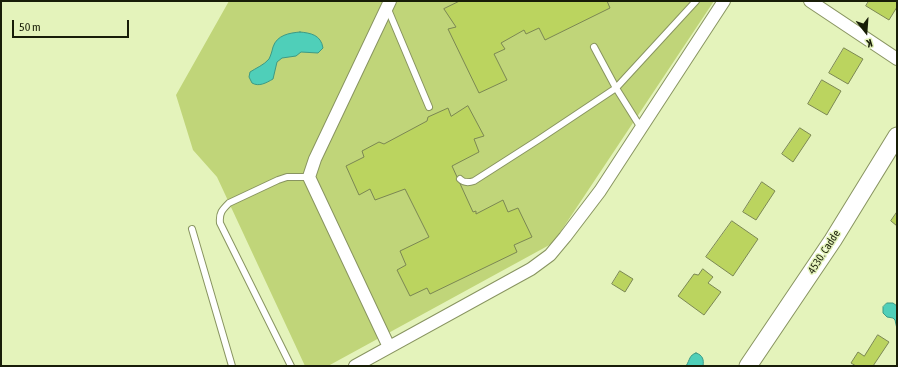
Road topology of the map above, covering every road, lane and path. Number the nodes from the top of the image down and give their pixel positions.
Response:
1 (696, 1) edge
2 (724, 1) edge
3 (810, 1) edge
4 (389, 4) edge
5 (594, 47) dead end
6 (897, 59) edge
7 (616, 88) junction
8 (429, 107) dead end
9 (641, 128) junction
10 (897, 136) edge
11 (309, 177) junction
12 (460, 179) dead end
13 (192, 229) dead end
14 (389, 348) junction
15 (232, 366) edge
16 (291, 366) edge
17 (355, 366) edge
18 (748, 366) edge

1 - 7 lane
2 - 9 street
3 - 6 street
4 - 8 lane
4 - 11 street
5 - 7 lane
7 - 9 lane
7 - 12 lane
9 - 14 street
10 - 18 street, 4530. Cadde
11 - 14 street
11 - 16 lane
13 - 15 lane
14 - 17 street

